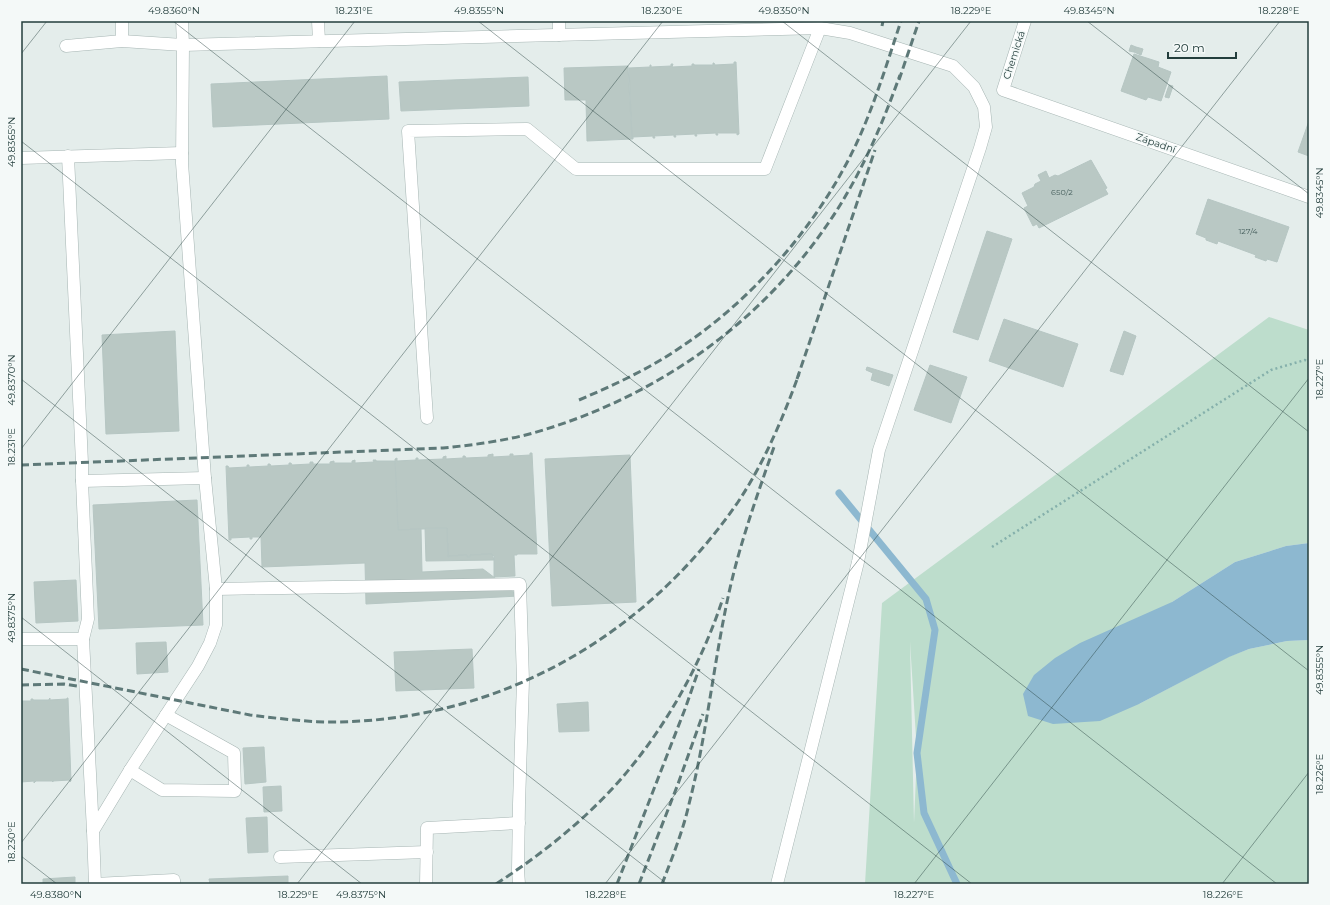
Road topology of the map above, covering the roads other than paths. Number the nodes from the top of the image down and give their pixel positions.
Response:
1 (122, 21) edge
2 (182, 21) edge
3 (318, 21) edge
4 (558, 21) edge
5 (1025, 21) edge
6 (820, 28) junction
7 (559, 35) junction
8 (122, 41) junction
9 (319, 41) junction
10 (183, 45) junction
11 (66, 46) dead end
12 (1003, 90) joint
13 (182, 152) junction
14 (68, 156) junction
15 (21, 158) edge
16 (1309, 196) edge
17 (427, 418) dead end
18 (205, 478) junction
19 (82, 481) junction
20 (216, 589) junction
21 (21, 639) edge
22 (83, 639) junction
23 (166, 715) junction
24 (130, 770) junction
25 (519, 823) junction
26 (94, 831) junction
27 (427, 852) junction
28 (280, 857) dead end
29 (95, 884) edge
30 (174, 884) edge
31 (426, 884) edge
32 (519, 884) edge
33 (777, 884) edge

1 - 8 street
2 - 10 street
3 - 9 street
4 - 7 street
5 - 12 street, Chemická
6 - 7 street
6 - 17 street
6 - 33 street
7 - 9 street
8 - 10 street
8 - 11 street
9 - 10 street
10 - 13 street
12 - 16 street, Západní
13 - 14 street
13 - 18 street
14 - 15 street
14 - 19 street
18 - 19 street
18 - 20 street
19 - 22 street
20 - 23 street
20 - 25 street
21 - 22 street
22 - 26 street
23 - 24 street
23 - 24 street
24 - 26 street
25 - 27 street
25 - 32 street
26 - 29 street
27 - 28 street
27 - 31 street
29 - 30 street

